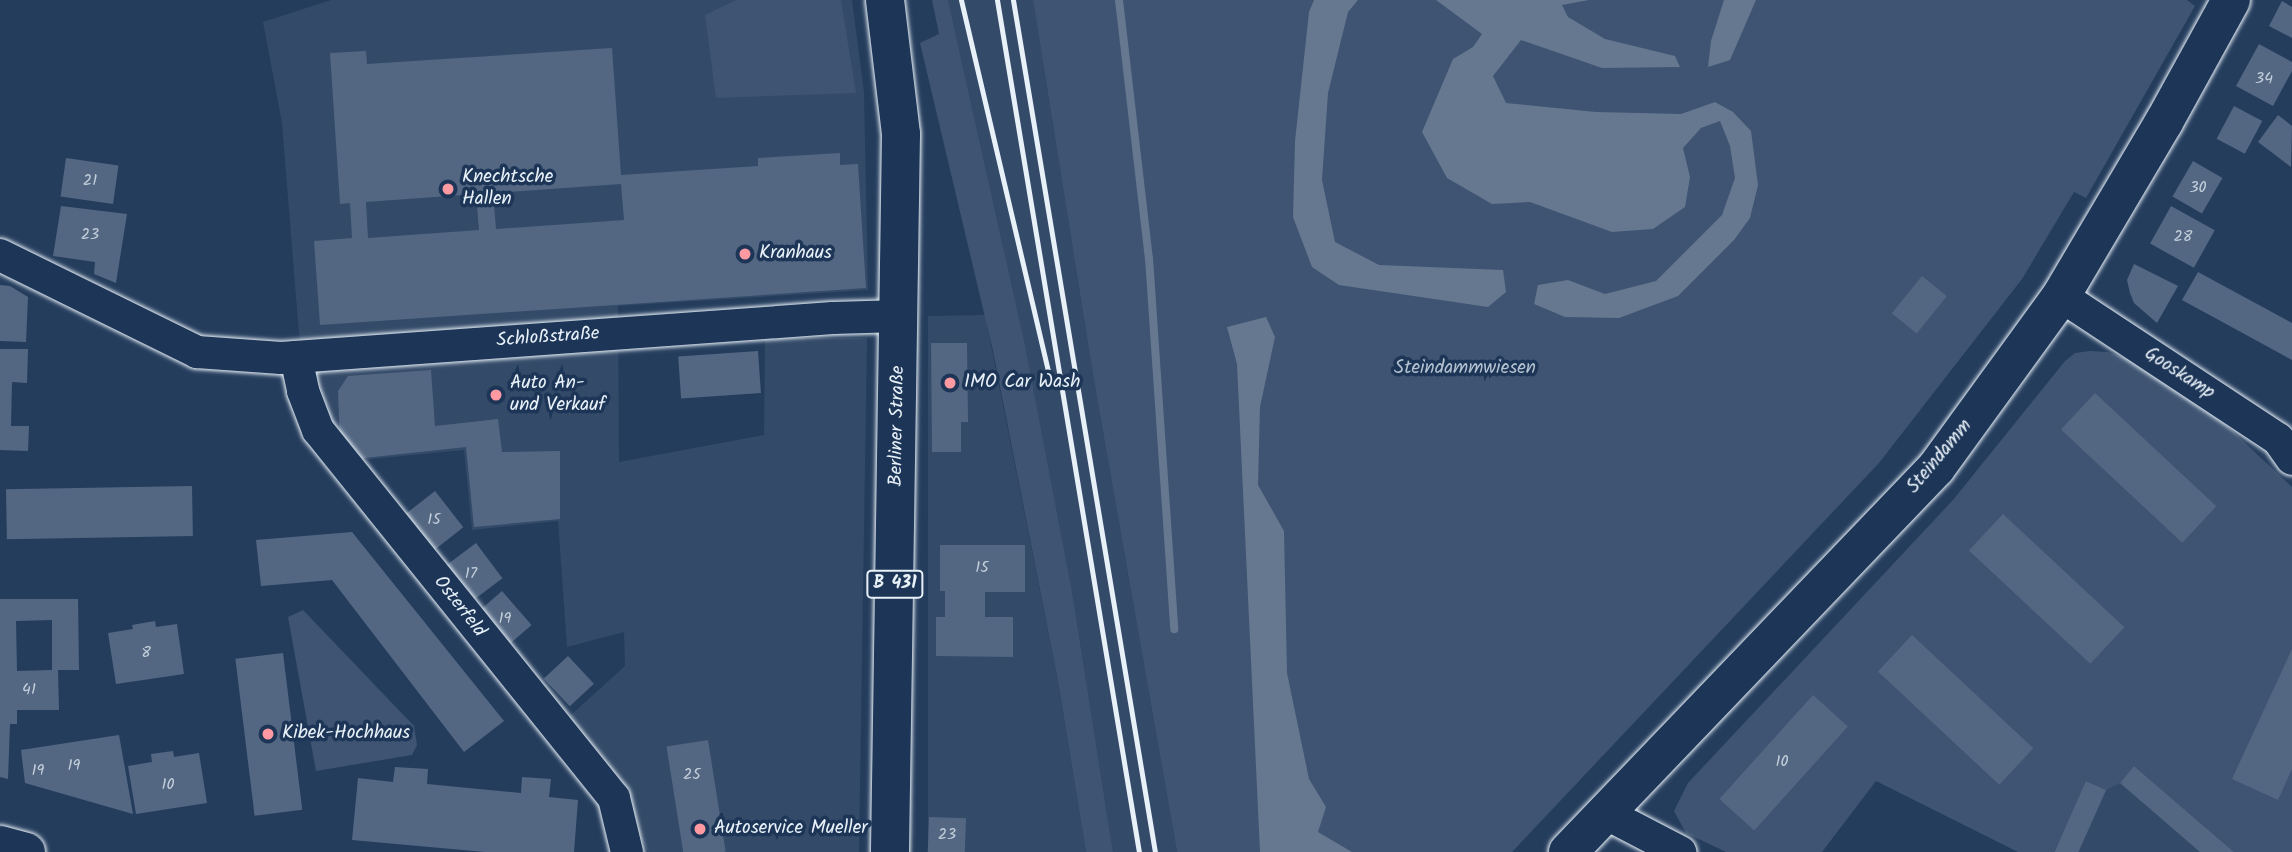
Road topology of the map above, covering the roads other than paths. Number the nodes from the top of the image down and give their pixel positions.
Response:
1 (885, 0) edge
2 (2231, 0) edge
3 (0, 255) edge
4 (2061, 296) junction
5 (900, 316) junction
6 (296, 357) junction
7 (2287, 442) edge
8 (1605, 813) junction
9 (0, 845) edge
10 (26, 852) edge
11 (627, 852) edge
12 (890, 852) edge
13 (1569, 852) edge
14 (1680, 852) edge

1 - 5 street, Berliner Straße / B 431
2 - 4 street, Steindamm
3 - 6 street, Schloßstraße
4 - 7 street, Gooskamp
4 - 8 street, Steindamm
5 - 6 street, Schloßstraße
5 - 12 street, Berliner Straße / B 431
6 - 11 street, Osterfeld
8 - 13 street, Steindamm
8 - 14 street
9 - 10 street

